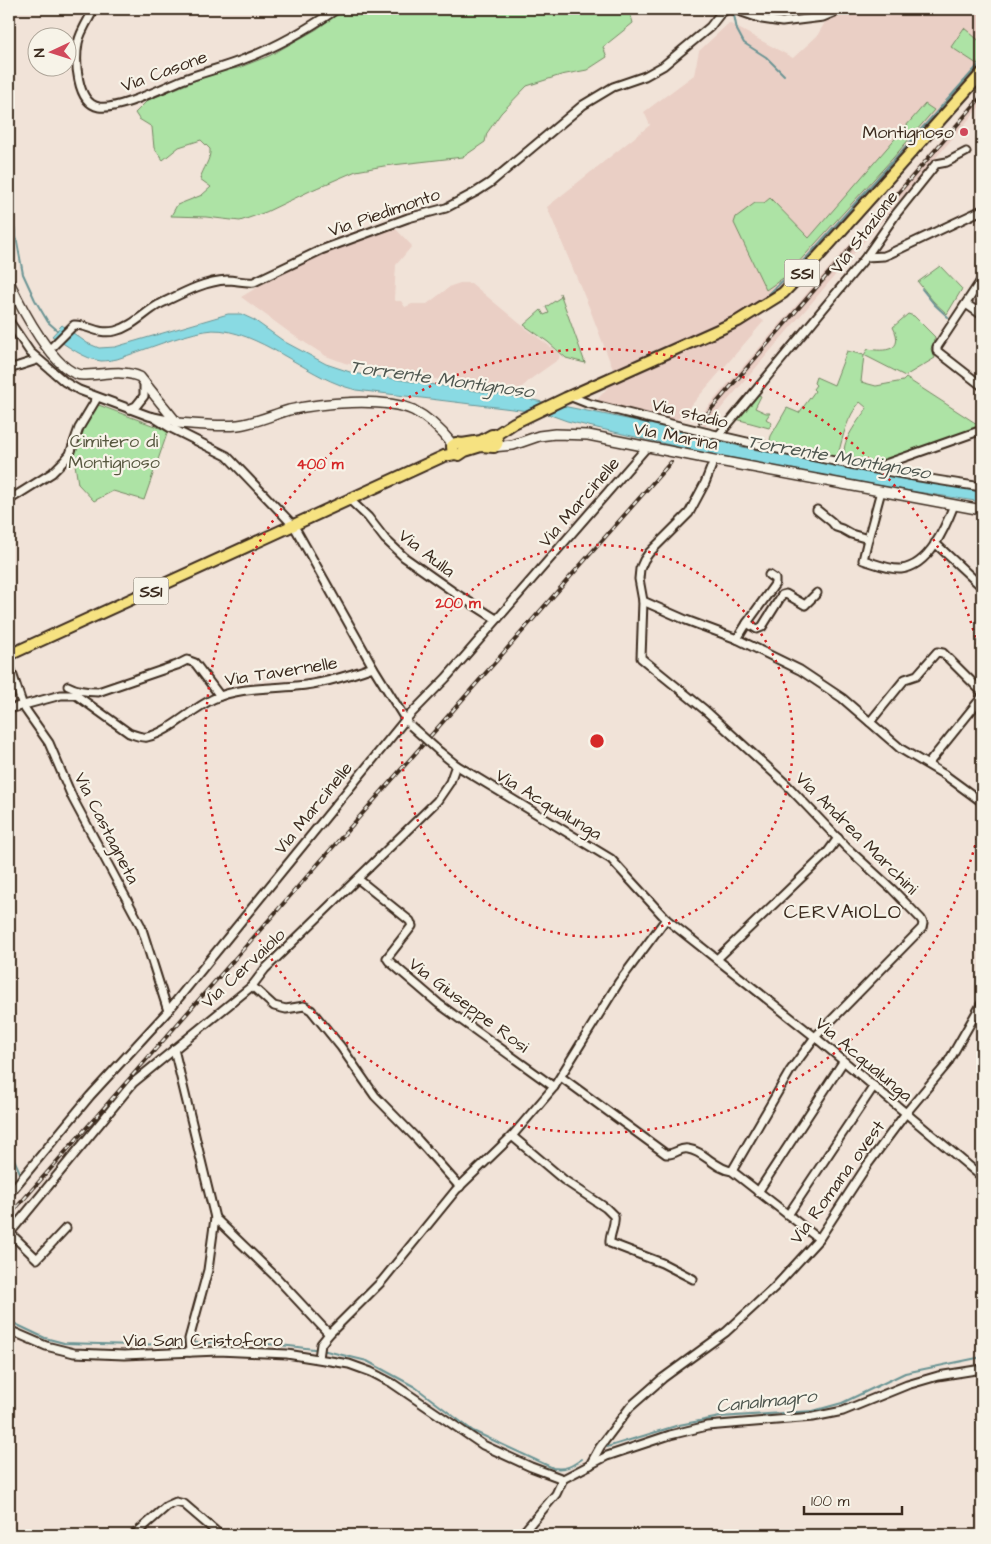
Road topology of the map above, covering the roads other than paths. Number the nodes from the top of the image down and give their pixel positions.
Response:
1 (94, 9) edge
2 (337, 9) edge
3 (842, 9) edge
4 (982, 73) edge
5 (966, 152) dead end
6 (982, 210) edge
7 (866, 257) junction
8 (982, 279) edge
9 (9, 282) edge
10 (966, 304) junction
11 (982, 315) edge
12 (9, 321) edge
13 (52, 348) junction
14 (38, 360) junction
15 (9, 369) edge
16 (144, 381) junction
17 (982, 386) edge
18 (567, 397) junction
19 (97, 398) junction
20 (129, 409) junction
21 (153, 417) junction
22 (177, 422) junction
23 (982, 430) edge
24 (719, 435) junction
25 (495, 442) junction
26 (647, 447) junction
27 (453, 449) junction
28 (714, 460) junction
29 (872, 468) junction
30 (982, 487) edge
31 (881, 491) junction
32 (349, 499) junction
33 (9, 500) edge
34 (954, 505) junction
35 (817, 510) dead end
36 (982, 510) edge
37 (294, 526) junction
38 (868, 538) junction
39 (935, 543) junction
40 (768, 575) dead end
41 (982, 587) edge
42 (817, 593) dead end
43 (643, 601) junction
44 (496, 619) junction
45 (747, 624) junction
46 (737, 639) junction
47 (9, 655) edge
48 (9, 664) edge
49 (373, 667) junction
50 (68, 686) dead end
51 (982, 692) edge
52 (220, 696) junction
53 (982, 697) edge
54 (23, 706) junction
55 (9, 709) edge
56 (405, 720) junction
57 (870, 722) junction
58 (928, 764) junction
59 (456, 765) junction
60 (982, 802) edge
61 (838, 838) junction
62 (358, 879) junction
63 (666, 920) junction
64 (716, 959) junction
65 (252, 986) junction
66 (982, 1003) edge
67 (168, 1011) junction
68 (814, 1037) junction
69 (174, 1049) junction
70 (843, 1062) junction
71 (561, 1077) junction
72 (874, 1086) junction
73 (554, 1087) junction
74 (906, 1113) junction
75 (512, 1136) junction
76 (732, 1171) junction
77 (982, 1177) edge
78 (460, 1187) junction
79 (758, 1192) junction
80 (9, 1194) edge
81 (788, 1215) junction
82 (215, 1218) junction
83 (66, 1228) dead end
84 (9, 1233) edge
85 (819, 1239) junction
86 (693, 1279) dead end
87 (9, 1330) edge
88 (329, 1334) junction
89 (190, 1350) junction
90 (319, 1356) junction
91 (982, 1369) edge
92 (590, 1465) junction
93 (563, 1479) junction
94 (134, 1535) edge
95 (220, 1535) edge
96 (521, 1535) edge

1 - 2 street, Via Casone
3 - 13 street, Via Piedimonto
4 - 18 main road, SS1
5 - 7 street, Via Stazione
6 - 7 street
7 - 24 street, Via Stazione
8 - 10 street
9 - 13 street
10 - 11 street
10 - 17 street
12 - 14 street
13 - 16 street
14 - 15 street
14 - 19 street
16 - 20 street
16 - 22 street
18 - 24 street, Via stadio
18 - 25 main road, SS1
19 - 20 street
19 - 33 street
20 - 21 street
21 - 22 street
21 - 37 street, Via Acqualunga
22 - 27 street
23 - 29 street
24 - 29 street, Via stadio
25 - 26 street, Via Marina
25 - 27 main road, SS1
26 - 28 street, Via Marina
26 - 44 street, Via Marcinelle
27 - 32 main road, SS1
28 - 31 street, Via Marina
28 - 43 street
29 - 30 street, Via stadio
31 - 34 street, Via Marina
31 - 38 street
32 - 37 main road, SS1
32 - 44 street, Via Aulla
34 - 36 street, Via Marina
34 - 39 street
35 - 38 street
37 - 47 main road, SS1
37 - 49 street, Via Acqualunga
38 - 39 street
39 - 41 street
40 - 45 street
42 - 45 street
43 - 46 street
43 - 61 street, Via Andrea Marchini
44 - 56 street, Via Marcinelle
45 - 46 street
46 - 57 street
48 - 54 street, Via Castagneta
49 - 52 street, Via Tavernelle
49 - 56 street, Via Acqualunga
50 - 52 street
51 - 57 street
52 - 54 street, Via Tavernelle
53 - 58 street
54 - 55 street, Via Tavernelle
54 - 67 street, Via Castagneta
56 - 59 street, Via Acqualunga, bridge
56 - 67 street, Via Marcinelle
57 - 58 street
58 - 60 street
59 - 62 street, Via Cervaiolo
59 - 63 street, Via Acqualunga
61 - 64 street
61 - 68 street, Via Andrea Marchini
62 - 65 street, Via Cervaiolo
62 - 73 street, Via Giuseppe Rosi
63 - 64 street, Via Acqualunga
63 - 71 street
64 - 68 street, Via Acqualunga
65 - 69 street, Via Cervaiolo
65 - 78 street
66 - 74 street, Via Romana ovest
67 - 80 street, Via Marcinelle
68 - 70 street, Via Acqualunga
68 - 76 street, Via Andrea Marchini
69 - 82 street
69 - 84 street, Via Cervaiolo
70 - 72 street, Via Acqualunga
70 - 79 street
71 - 73 street
71 - 76 street
72 - 74 street, Via Acqualunga
72 - 81 street
73 - 75 street
74 - 77 street, Via Acqualunga
74 - 85 street, Via Romana ovest
75 - 78 street
75 - 86 street
76 - 79 street
78 - 88 street
79 - 81 street
81 - 85 street
82 - 88 street
82 - 89 street
83 - 84 street
85 - 92 street, Via Romana ovest
87 - 89 street, Via San Cristoforo
88 - 90 street
89 - 90 street, Via San Cristoforo
90 - 93 street, Via San Cristoforo
91 - 92 street
92 - 93 street
93 - 96 street
94 - 95 street

